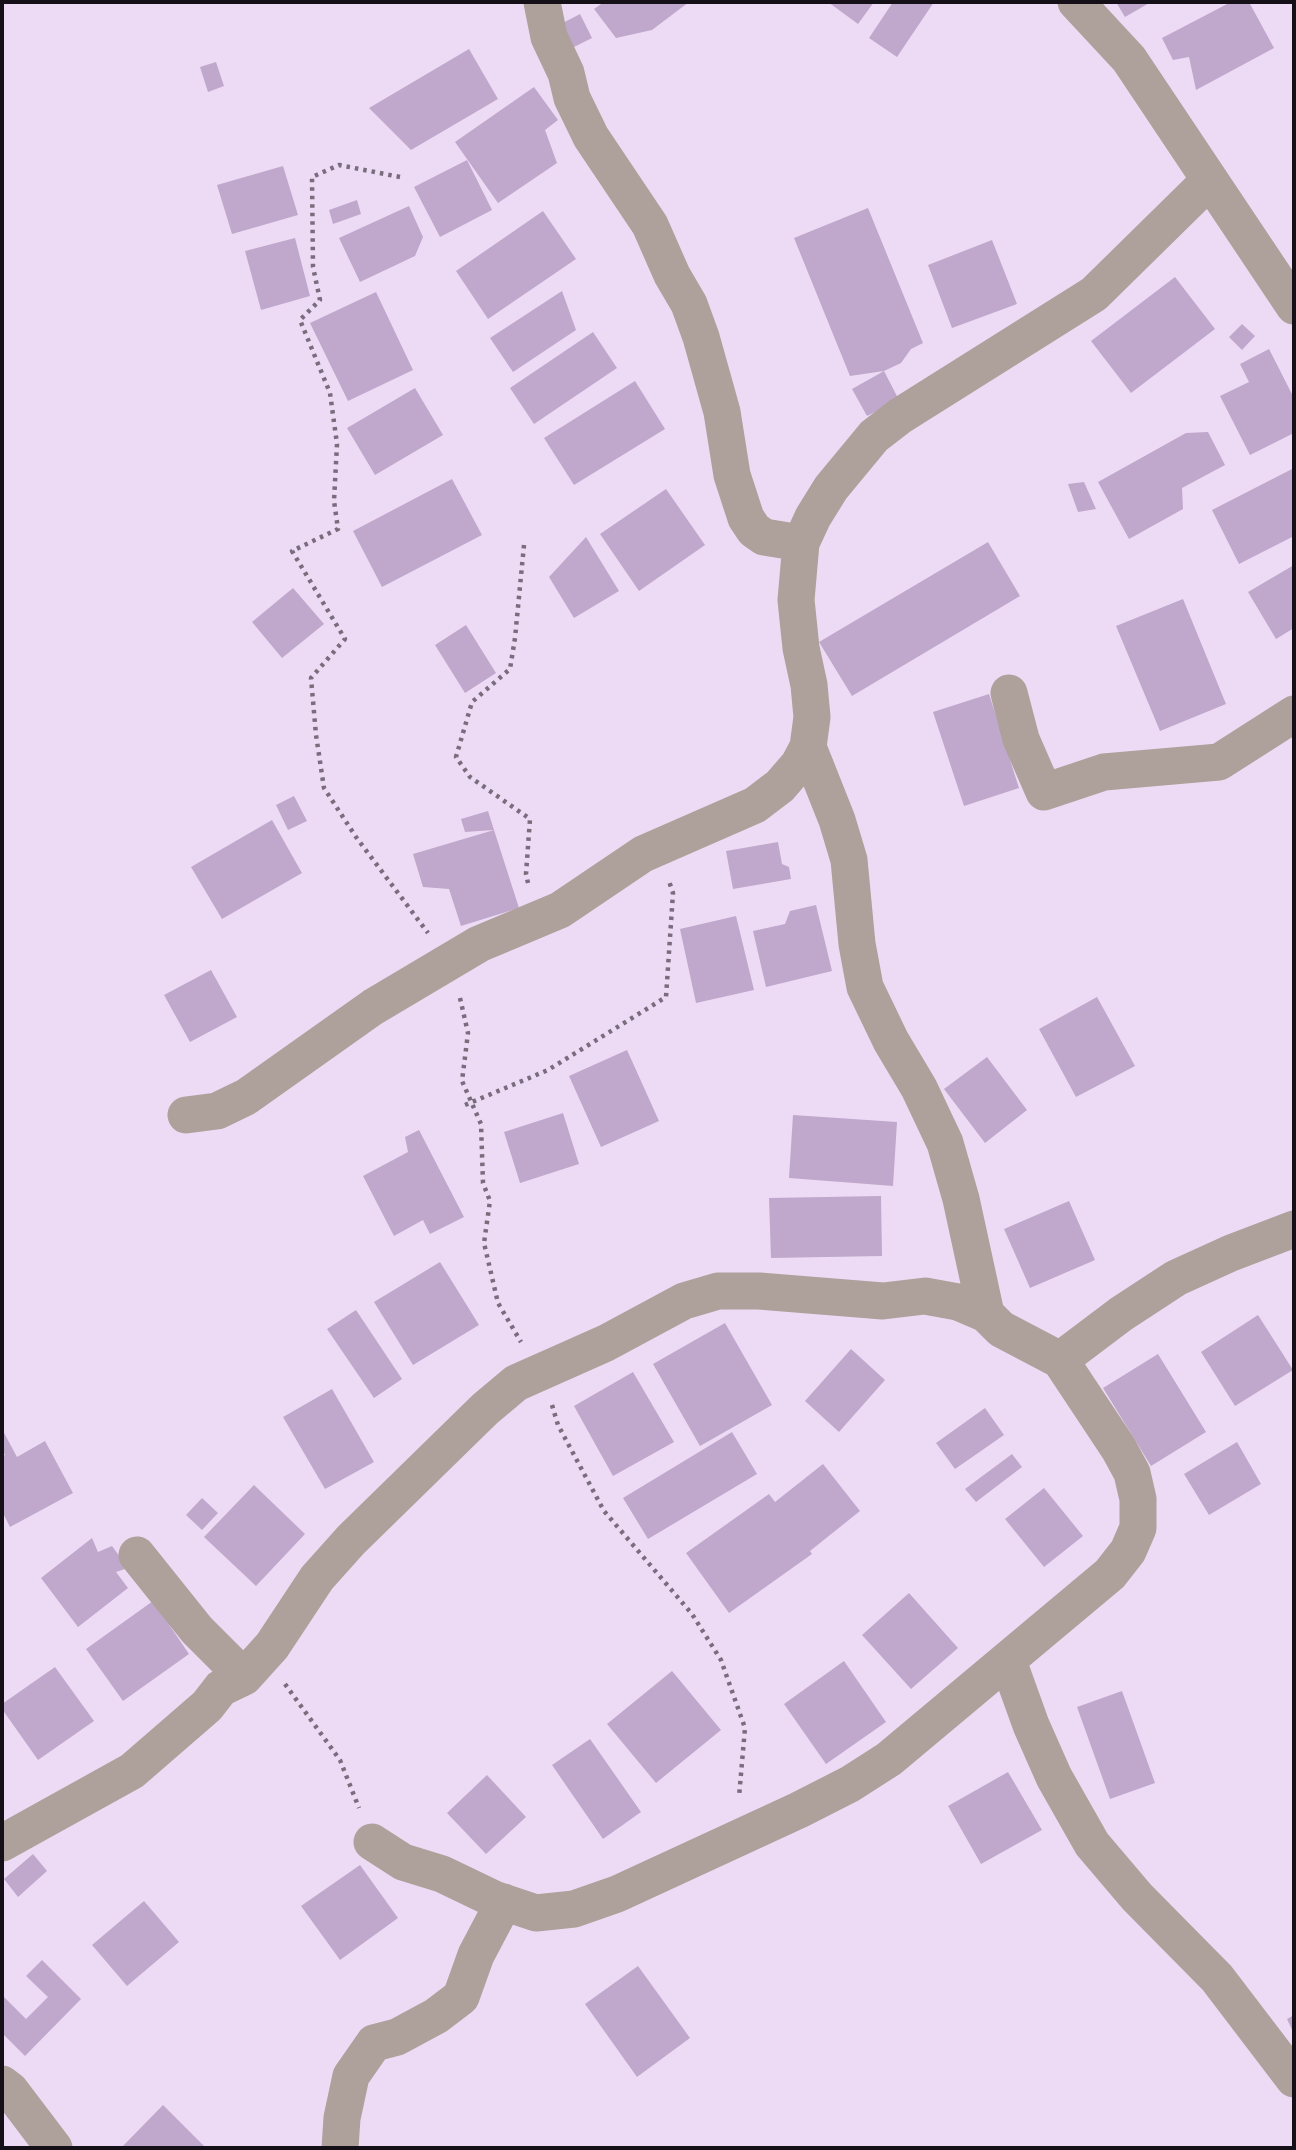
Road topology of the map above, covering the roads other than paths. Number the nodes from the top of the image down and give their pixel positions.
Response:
1 (542, 2) edge
2 (1076, 2) edge
3 (1209, 181) junction
4 (1294, 306) edge
5 (801, 544) junction
6 (1009, 693) dead end
7 (1294, 714) edge
8 (808, 747) junction
9 (186, 1115) dead end
10 (1294, 1229) edge
11 (986, 1314) junction
12 (1060, 1360) junction
13 (137, 1555) dead end
14 (1008, 1661) junction
15 (253, 1666) junction
16 (372, 1842) road end
17 (2, 1843) edge
18 (505, 1902) junction
19 (1294, 2079) edge
20 (2, 2084) edge
21 (54, 2148) edge
22 (340, 2148) edge

1 - 5 street
2 - 3 street
3 - 4 street
3 - 5 street
5 - 8 street
6 - 7 street
8 - 9 street
8 - 11 street
10 - 12 street
11 - 12 street
11 - 15 street
12 - 14 street
13 - 15 street
14 - 18 street
14 - 19 street
15 - 17 street
16 - 18 street
18 - 22 street
20 - 21 street

